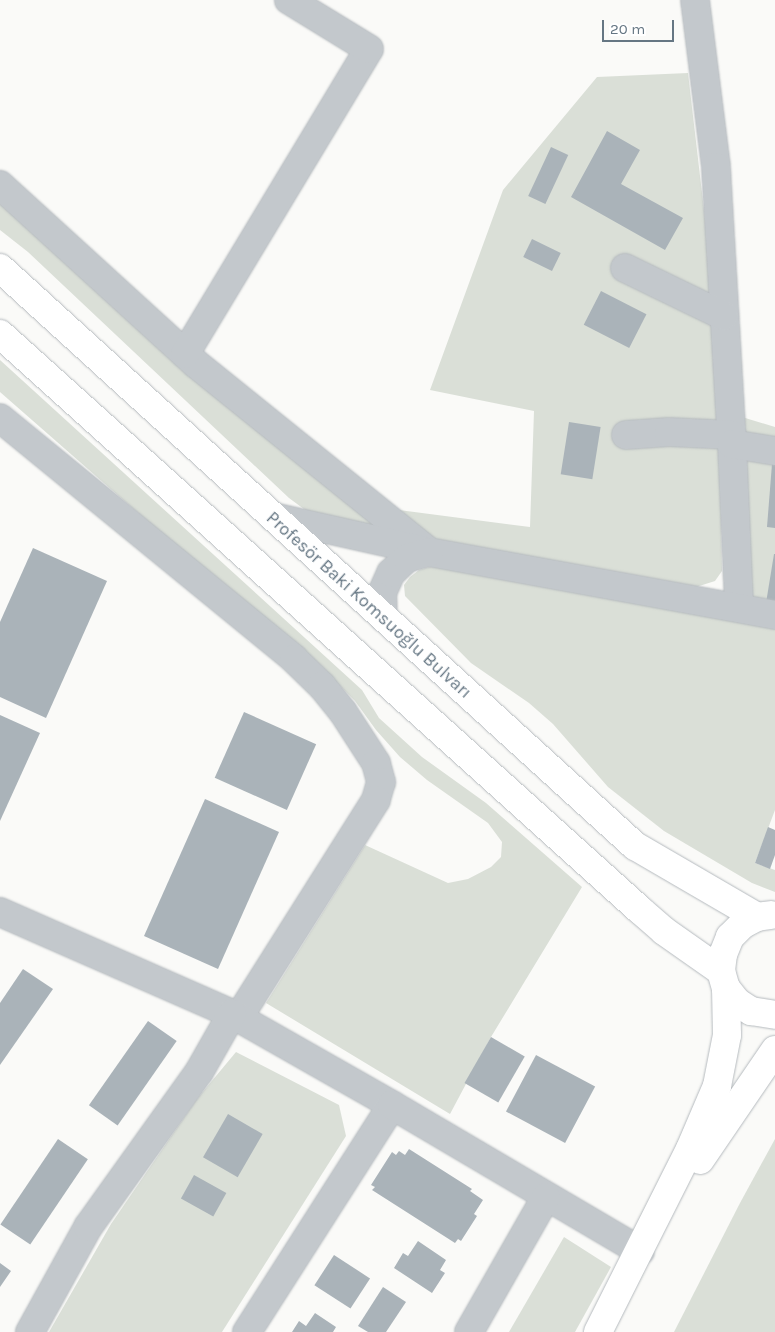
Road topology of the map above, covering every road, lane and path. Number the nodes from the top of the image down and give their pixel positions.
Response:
1 (289, 0) edge
2 (695, 0) edge
3 (0, 185) edge
4 (0, 268) edge
5 (625, 268) dead end
6 (724, 316) junction
7 (0, 334) edge
8 (185, 354) junction
9 (0, 418) edge
10 (626, 435) dead end
11 (732, 440) junction
12 (775, 451) edge
13 (273, 517) junction
14 (429, 552) junction
15 (739, 607) junction
16 (775, 614) edge
17 (383, 617) junction
18 (1, 914) edge
19 (766, 916) edge
20 (724, 979) junction
21 (775, 1015) edge
22 (235, 1016) junction
23 (775, 1050) edge
24 (392, 1105) junction
25 (546, 1197) junction
26 (640, 1252) junction
27 (30, 1332) edge
28 (247, 1332) edge
29 (468, 1332) edge
30 (598, 1332) edge

1 - 8 street
2 - 6 street
3 - 8 street
4 - 13 main road, Profesör Baki Komsuoğlu Bulvarı
5 - 6 street
6 - 11 street
7 - 20 main road
8 - 14 street
9 - 22 street
10 - 11 street
11 - 12 street
11 - 15 street
13 - 14 street
13 - 17 main road, Profesör Baki Komsuoğlu Bulvarı
14 - 15 street
14 - 17 street
15 - 16 street
17 - 19 main road, Profesör Baki Komsuoğlu Bulvarı
18 - 22 street
19 - 20 main road
20 - 21 main road
20 - 26 main road
22 - 24 street
22 - 27 street
23 - 26 main road
24 - 25 street
24 - 28 street
25 - 26 street
25 - 29 street
26 - 30 main road

